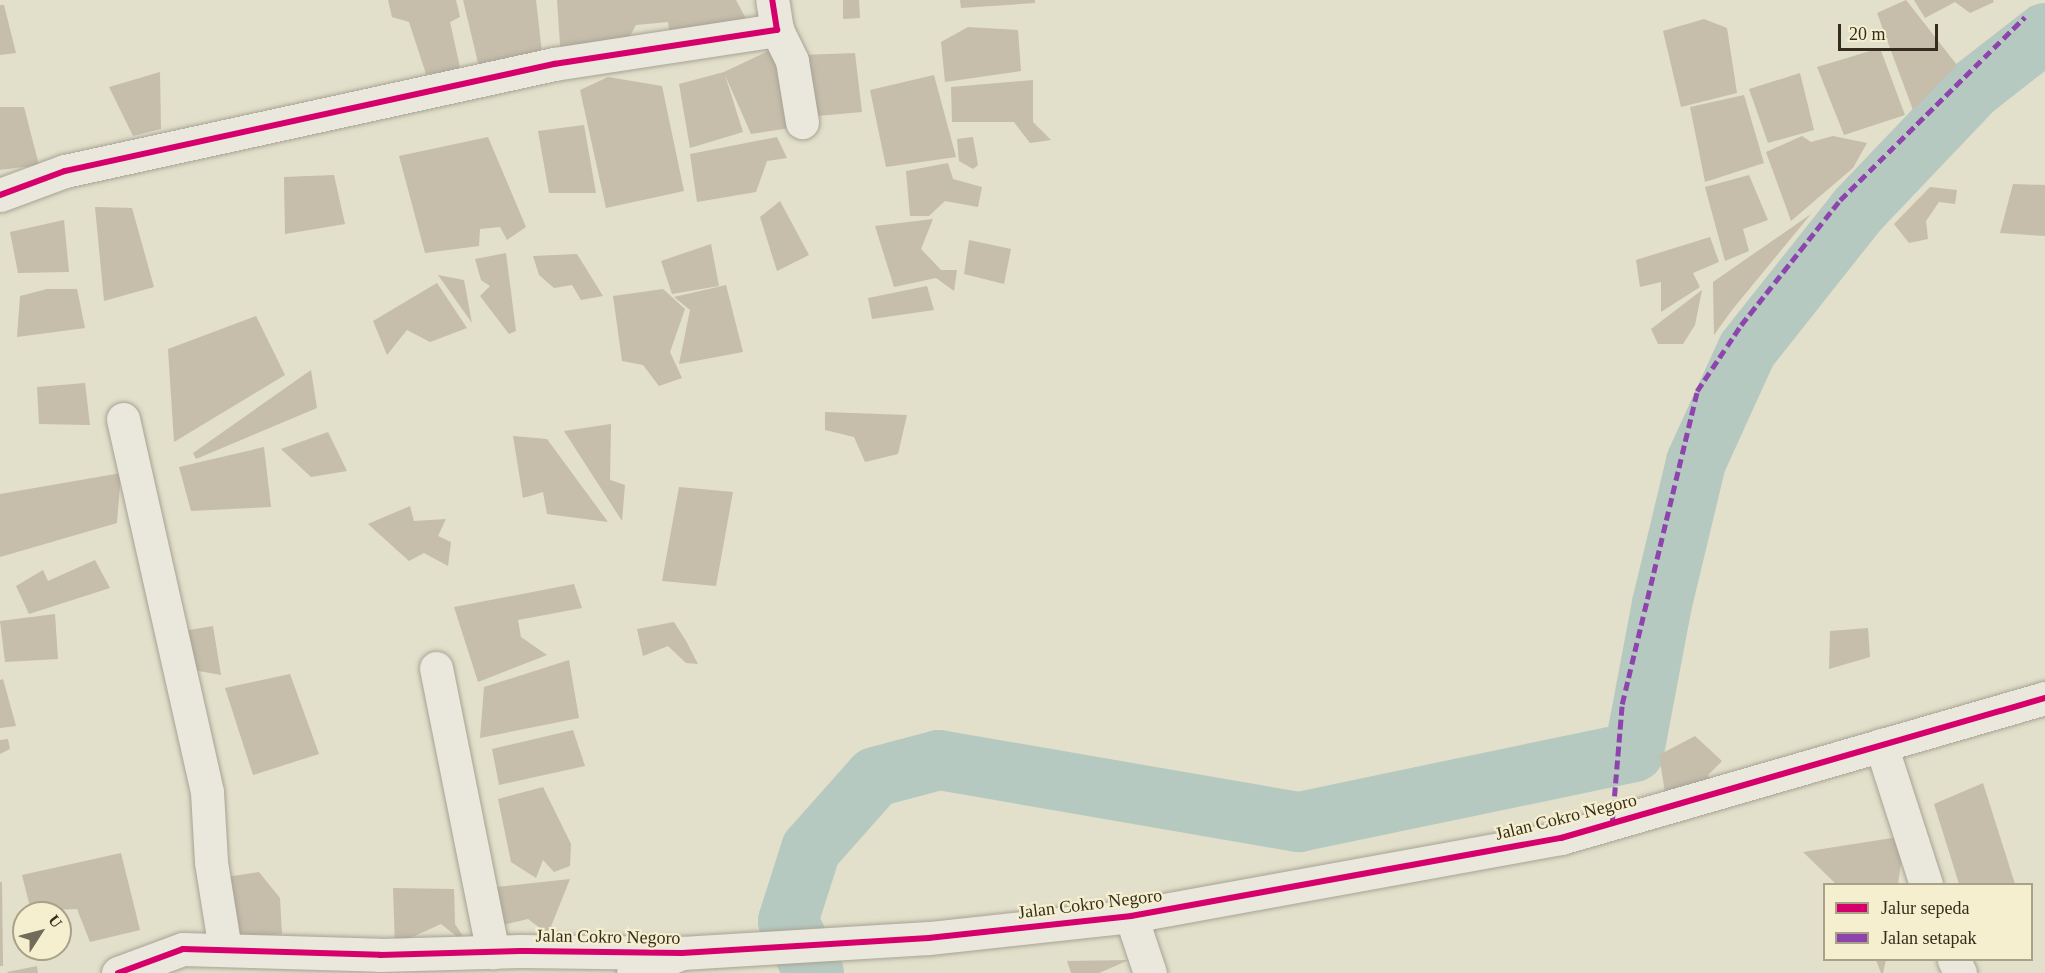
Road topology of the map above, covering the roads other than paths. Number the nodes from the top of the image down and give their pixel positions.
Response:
1 (775, 15) edge
2 (802, 122) dead end
3 (0, 195) edge
4 (123, 419) dead end
5 (436, 668) dead end
6 (2045, 698) edge
7 (1881, 746) junction
8 (1925, 883) edge
9 (1131, 916) junction
10 (225, 949) junction
11 (493, 952) junction
12 (682, 953) junction
13 (118, 973) edge
14 (633, 973) edge
15 (1150, 973) edge

1 - 2 street
1 - 3 street
4 - 10 street
5 - 11 street
6 - 7 street, Jalan Cokro Negoro
7 - 8 street
7 - 9 street, Jalan Cokro Negoro
9 - 12 street, Jalan Cokro Negoro
9 - 15 street
10 - 11 street, Jalan Cokro Negoro
10 - 13 street, Jalan Cokro Negoro
11 - 12 street, Jalan Cokro Negoro
12 - 14 street

